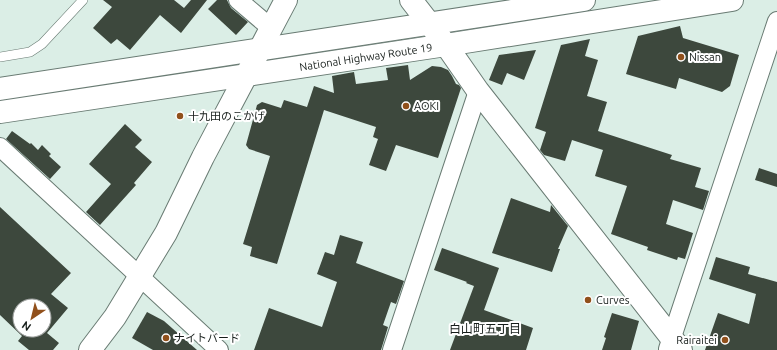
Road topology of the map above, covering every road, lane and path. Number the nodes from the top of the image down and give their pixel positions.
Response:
1 (83, 0) edge
2 (238, 0) edge
3 (286, 0) edge
4 (411, 0) edge
5 (584, 0) edge
6 (732, 0) edge
7 (503, 6) edge
8 (777, 21) edge
9 (429, 23) junction
10 (271, 28) junction
11 (446, 45) junction
12 (259, 50) junction
13 (0, 57) edge
14 (247, 75) junction
15 (0, 89) edge
16 (478, 91) junction
17 (0, 112) edge
18 (0, 147) edge
19 (140, 277) junction
20 (674, 346) edge
21 (90, 350) edge
22 (219, 350) edge
23 (392, 350) edge

1 - 13 lane
2 - 10 street
3 - 10 main road
4 - 9 main road
5 - 7 main road, National Highway Route 19
6 - 11 main road, National Highway Route 19
7 - 9 main road, National Highway Route 19
8 - 20 street
9 - 11 main road
9 - 12 main road, National Highway Route 19
10 - 12 main road
11 - 14 main road, National Highway Route 19
11 - 16 main road
12 - 14 main road
12 - 15 main road, National Highway Route 19
14 - 17 main road, National Highway Route 19
14 - 19 main road
16 - 20 main road
16 - 23 street
18 - 19 street
19 - 21 main road
19 - 22 street

